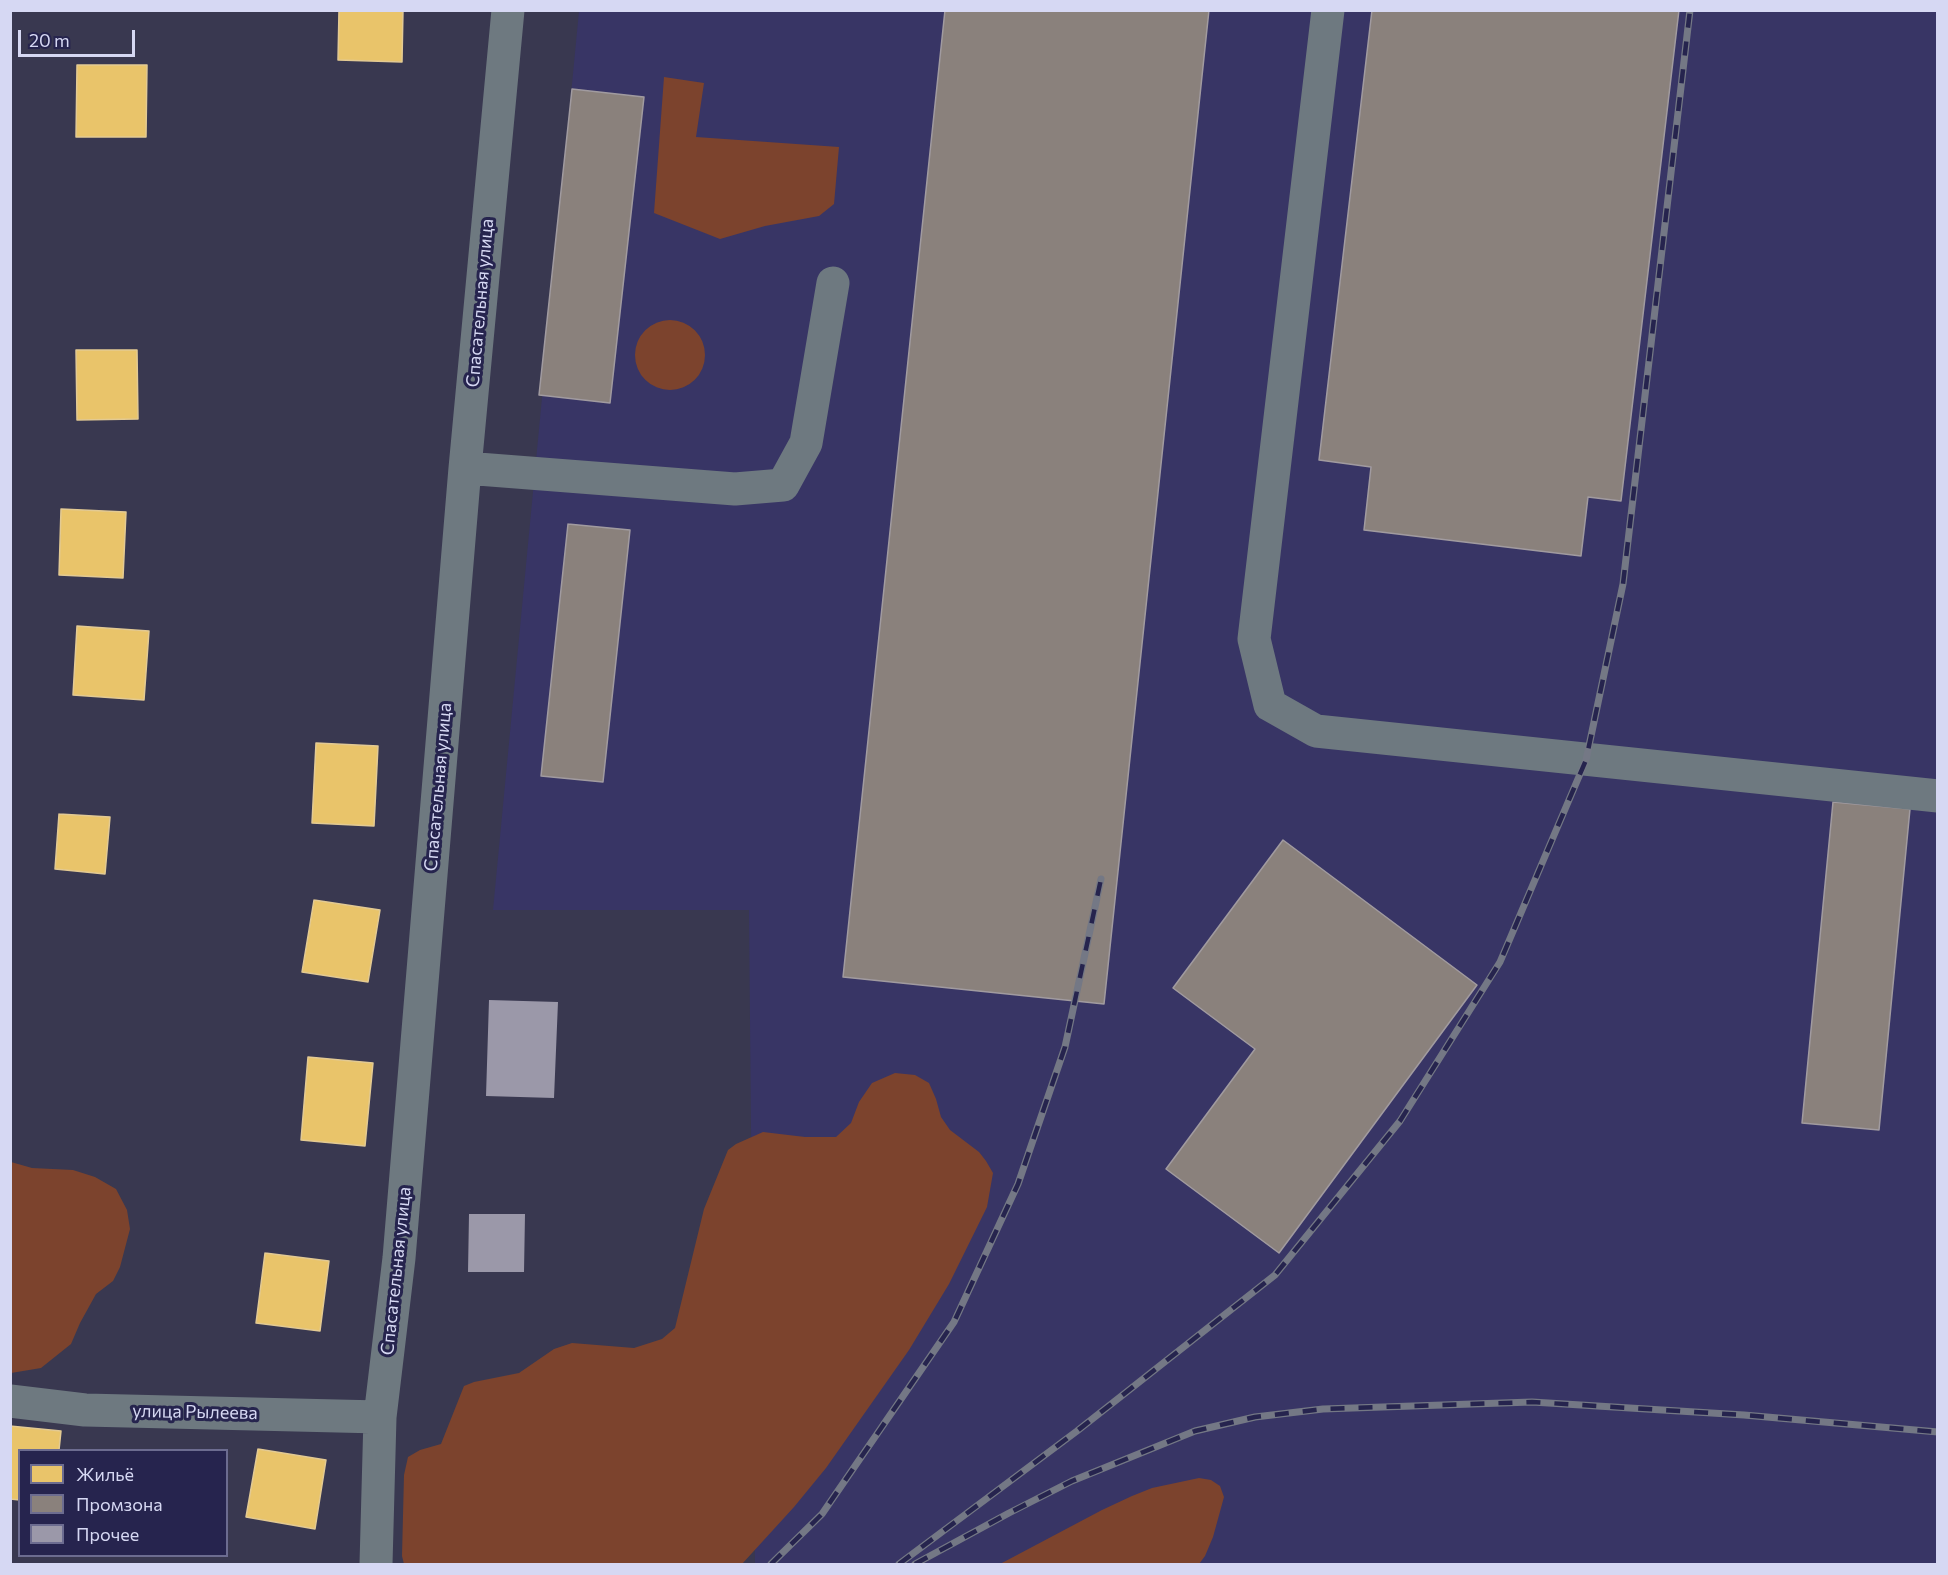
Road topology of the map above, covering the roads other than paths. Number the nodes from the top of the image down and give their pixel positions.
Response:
1 (508, 10) edge
2 (1328, 10) edge
3 (833, 283) dead end
4 (465, 468) junction
5 (1938, 796) edge
6 (10, 1401) edge
7 (380, 1417) junction
8 (376, 1564) edge

1 - 4 street, Спасательная улица
2 - 5 street
3 - 4 street
4 - 7 street, Спасательная улица
6 - 7 street, улица Рылеева
7 - 8 street, Спасательная улица

